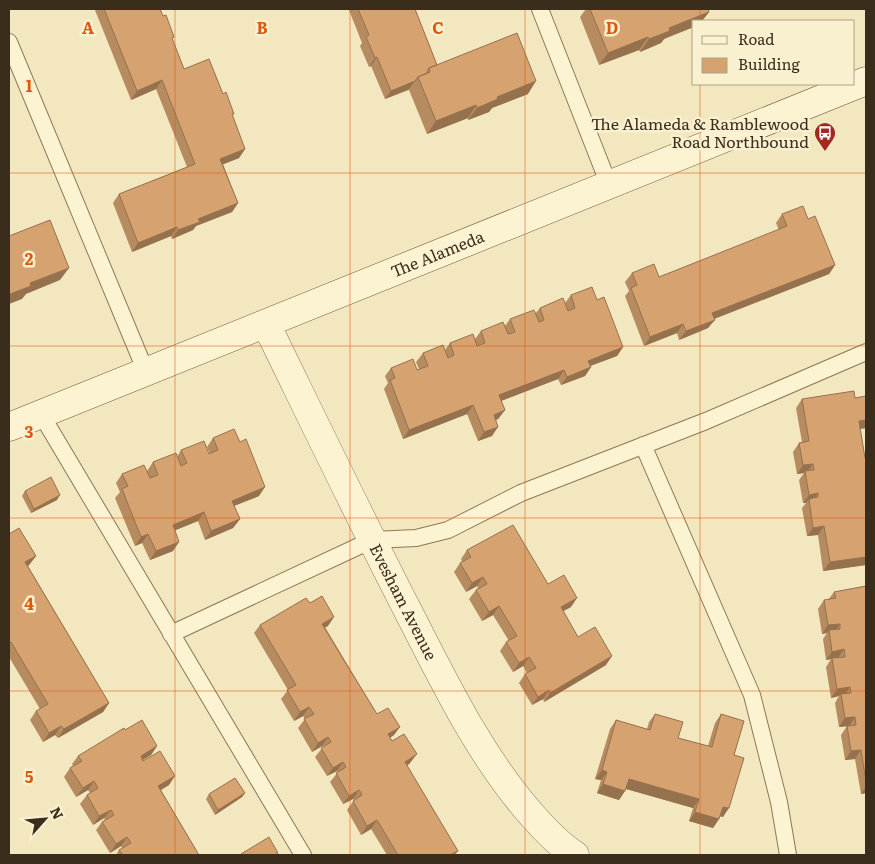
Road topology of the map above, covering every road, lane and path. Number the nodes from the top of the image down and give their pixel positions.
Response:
1 (540, 9) edge
2 (9, 42) edge
3 (866, 81) edge
4 (608, 185) junction
5 (266, 324) junction
6 (866, 352) edge
7 (146, 372) junction
8 (41, 414) junction
9 (9, 427) edge
10 (643, 445) junction
11 (372, 540) junction
12 (171, 634) junction
13 (303, 855) edge
14 (575, 855) edge
15 (788, 855) edge

1 - 4 lane
2 - 7 lane
3 - 4 main road, The Alameda
4 - 5 main road, The Alameda
5 - 7 main road, The Alameda
5 - 11 main road, Evesham Avenue
6 - 10 lane
7 - 8 main road, The Alameda
8 - 9 main road, The Alameda
8 - 12 lane
10 - 11 lane
10 - 15 lane
11 - 12 lane
11 - 14 main road, Evesham Avenue
12 - 13 lane

